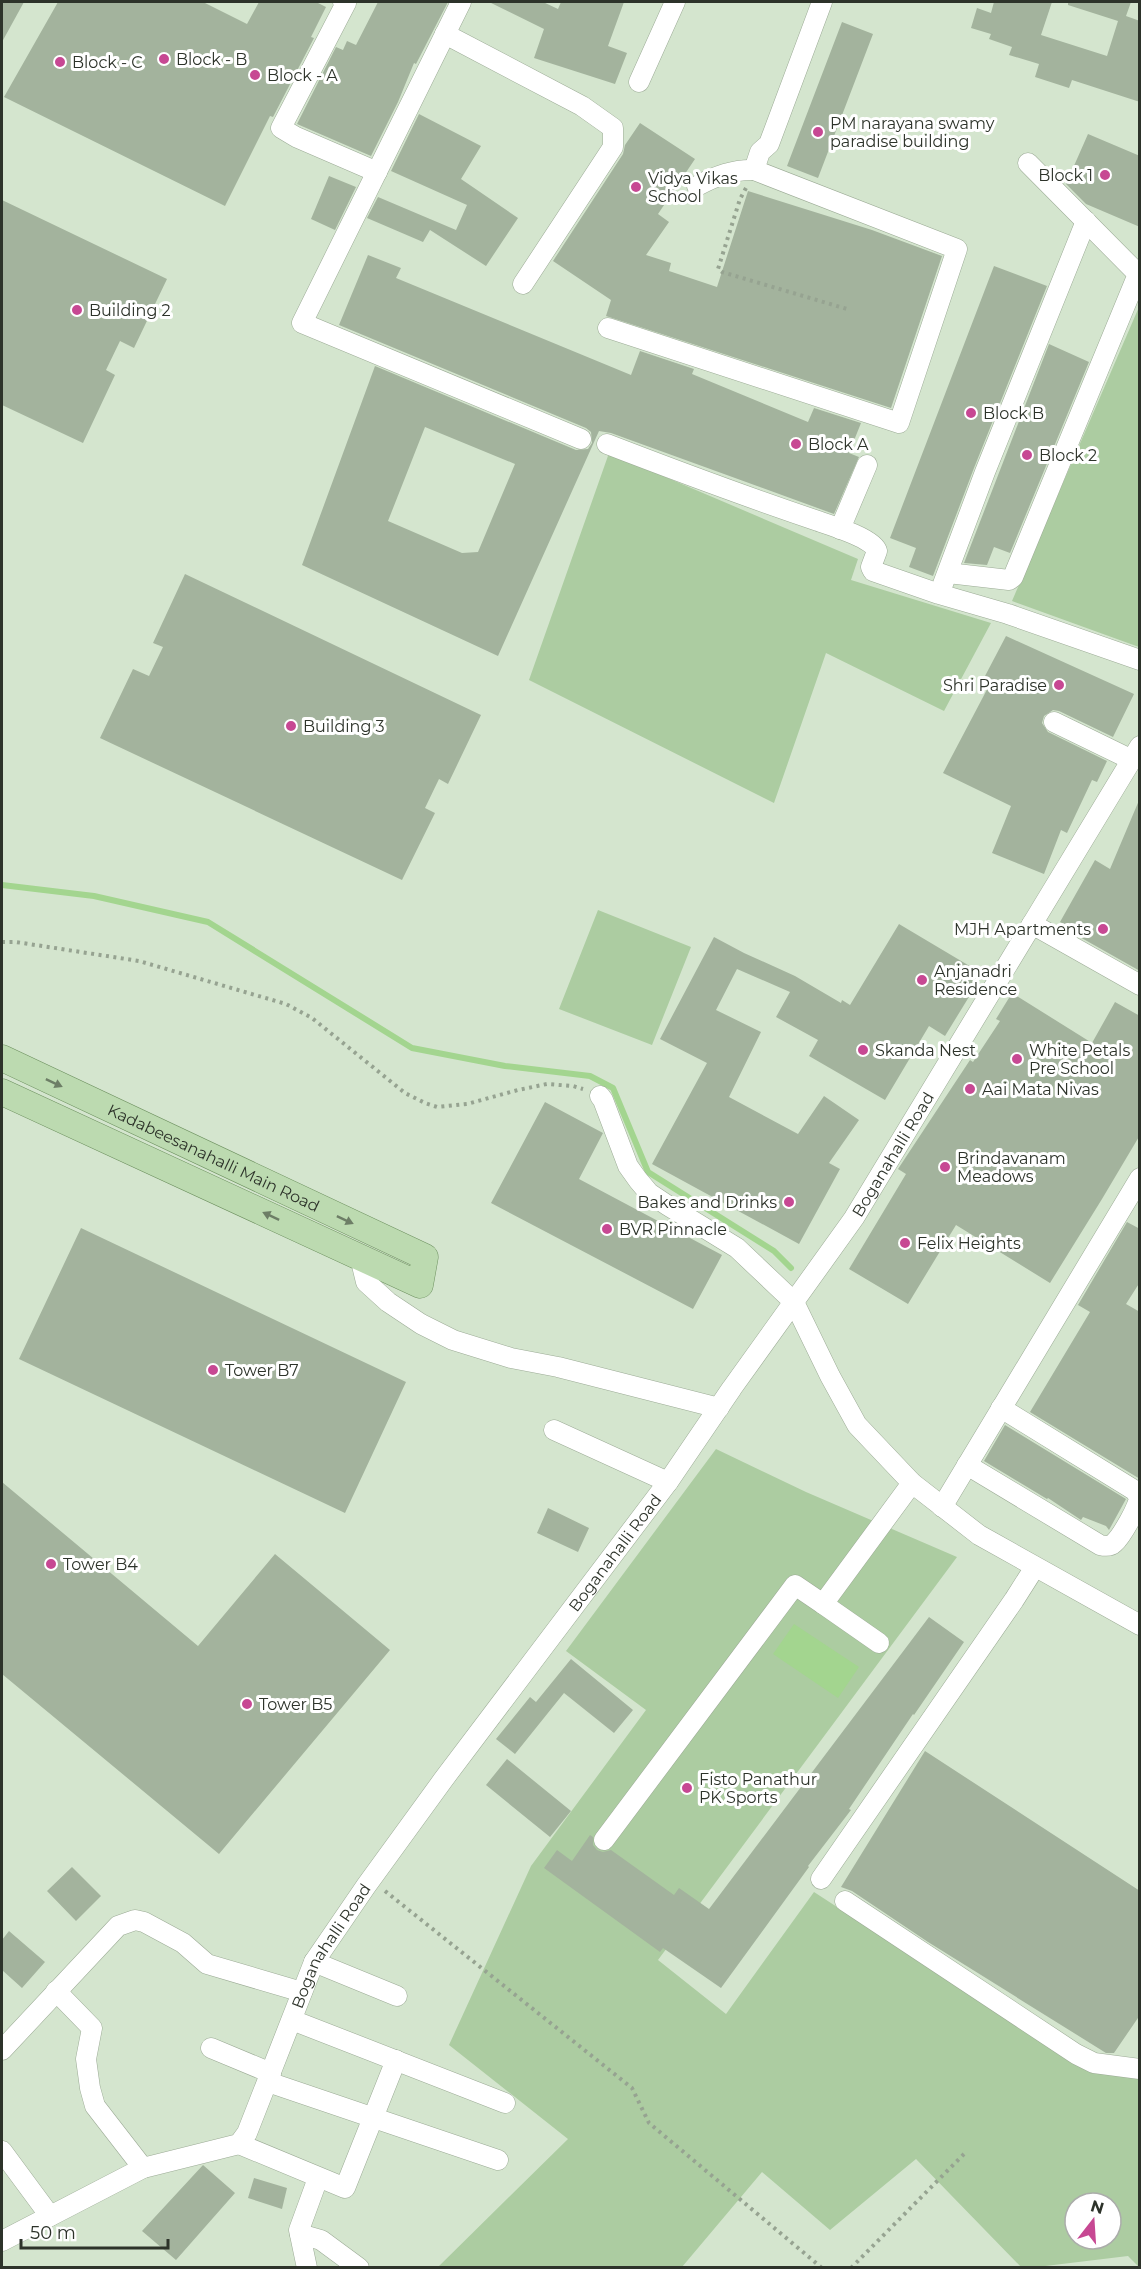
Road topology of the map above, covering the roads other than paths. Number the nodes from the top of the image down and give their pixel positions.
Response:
1 (343, 2) edge
2 (461, 2) edge
3 (675, 2) edge
4 (822, 2) edge
5 (445, 34) junction
6 (639, 82) dead end
7 (1028, 163) dead end
8 (377, 172) junction
9 (760, 172) junction
10 (697, 186) dead end
11 (1086, 221) junction
12 (523, 284) dead end
13 (608, 328) dead end
14 (581, 439) dead end
15 (607, 444) dead end
16 (867, 465) dead end
17 (840, 529) junction
18 (948, 573) junction
19 (939, 594) junction
20 (1140, 660) edge
21 (1054, 722) dead end
22 (1136, 753) edge
23 (1032, 924) junction
24 (1140, 985) edge
25 (2, 1058) edge
26 (2, 1092) edge
27 (600, 1096) road end
28 (1140, 1178) edge
29 (360, 1257) junction
30 (794, 1302) junction
31 (719, 1408) junction
32 (1001, 1408) junction
33 (554, 1430) dead end
34 (967, 1465) junction
35 (668, 1482) junction
36 (912, 1483) junction
37 (946, 1501) junction
38 (1035, 1567) junction
39 (823, 1604) junction
40 (1140, 1625) edge
41 (879, 1643) dead end
42 (604, 1840) dead end
43 (821, 1880) dead end
44 (845, 1901) dead end
45 (314, 1962) junction
46 (56, 1991) junction
47 (302, 1992) junction
48 (397, 1996) dead end
49 (292, 2020) junction
50 (211, 2048) dead end
51 (2, 2050) edge
52 (396, 2060) junction
53 (1140, 2069) edge
54 (270, 2077) junction
55 (505, 2103) dead end
56 (374, 2118) junction
57 (239, 2144) junction
58 (2, 2151) edge
59 (498, 2160) dead end
60 (143, 2168) junction
61 (318, 2178) junction
62 (50, 2216) junction
63 (300, 2234) junction
64 (2, 2241) edge
65 (307, 2268) edge
66 (359, 2268) edge

1 - 8 street
2 - 5 street
3 - 6 street
4 - 9 street
5 - 8 street
5 - 12 street
7 - 11 street
8 - 14 street
9 - 10 street
9 - 13 street
11 - 18 street
11 - 18 street
15 - 17 street
16 - 17 street
17 - 19 street
18 - 19 street
19 - 20 street
21 - 22 street
22 - 23 street, Boganahalli Road
23 - 24 street
23 - 30 street, Boganahalli Road
25 -> 29 main road, Kadabeesanahalli Main Road
29 -> 26 main road, Kadabeesanahalli Main Road
27 - 30 street
28 - 32 street
29 - 31 street
30 - 31 street, Boganahalli Road
30 - 36 street
31 - 35 street, Boganahalli Road
32 - 34 street
32 - 34 street
33 - 35 street
34 - 37 street
35 - 45 street, Boganahalli Road
36 - 37 street
36 - 39 street
37 - 38 street
38 - 40 street
38 - 43 street
39 - 41 street
39 - 42 street
44 - 53 street
45 - 47 street, Boganahalli Road
45 - 48 street
46 - 47 street
46 - 51 street
46 - 60 street
47 - 49 street, Boganahalli Road
49 - 52 street
49 - 54 street, Boganahalli Road
50 - 54 street
52 - 55 street
52 - 56 street
54 - 56 street
54 - 57 street, Boganahalli Road
56 - 59 street
56 - 61 street
57 - 60 street
57 - 61 street
58 - 62 street
60 - 62 street
61 - 63 street
62 - 64 street
63 - 65 street
63 - 66 street

